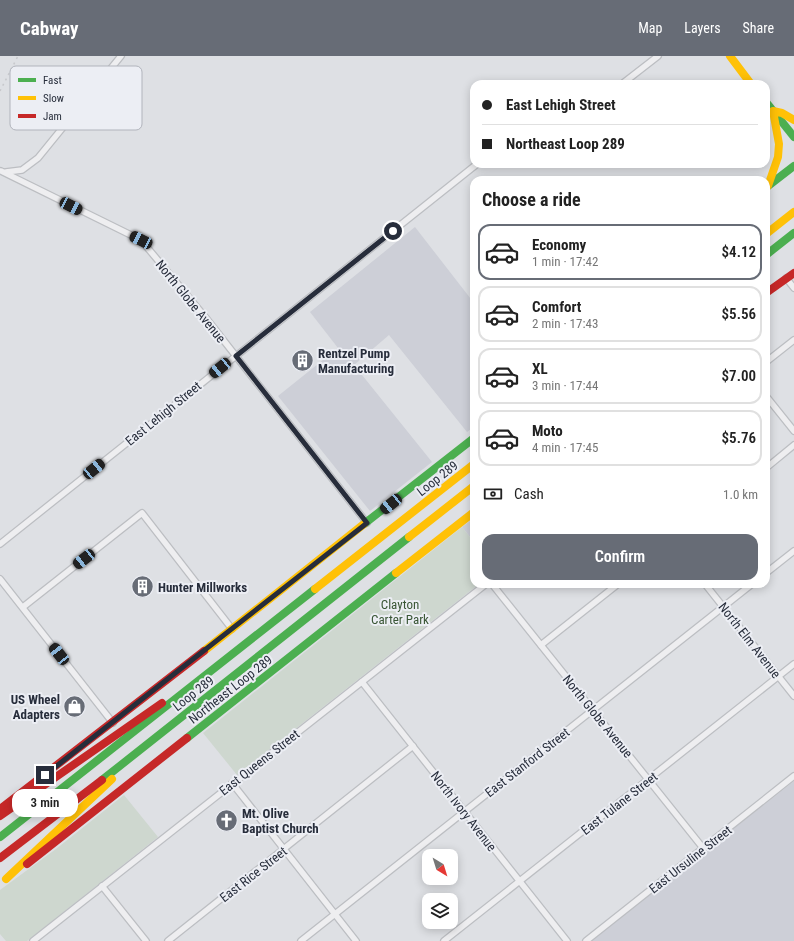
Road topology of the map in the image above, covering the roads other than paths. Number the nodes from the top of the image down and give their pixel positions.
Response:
1 (121, 56) edge
2 (658, 56) edge
3 (730, 56) edge
4 (113, 66) edge
5 (627, 80) edge
6 (748, 80) edge
7 (770, 107) edge
8 (773, 111) junction
9 (794, 120) edge
10 (61, 130) edge
11 (794, 137) edge
12 (794, 166) edge
13 (473, 168) edge
14 (0, 171) edge
15 (770, 180) edge
16 (770, 185) edge
17 (794, 212) edge
18 (770, 231) edge
19 (794, 233) edge
20 (770, 252) edge
21 (794, 273) edge
22 (786, 278) junction
23 (794, 288) edge
24 (770, 290) edge
25 (794, 340) edge
26 (236, 356) junction
27 (770, 359) edge
28 (770, 401) edge
29 (794, 431) edge
30 (470, 441) edge
31 (794, 446) edge
32 (470, 459) edge
33 (770, 465) edge
34 (470, 467) edge
35 (470, 489) edge
36 (470, 496) edge
37 (470, 515) edge
38 (367, 523) junction
39 (0, 544) edge
40 (398, 546) junction
41 (368, 548) junction
42 (794, 551) edge
43 (770, 570) edge
44 (0, 578) edge
45 (481, 588) edge
46 (495, 588) edge
47 (613, 588) edge
48 (708, 588) edge
49 (747, 588) edge
50 (23, 607) junction
51 (724, 607) junction
52 (232, 629) junction
53 (541, 645) junction
54 (794, 664) edge
55 (217, 667) junction
56 (233, 676) junction
57 (779, 676) junction
58 (362, 682) junction
59 (794, 696) edge
60 (593, 710) junction
61 (113, 723) junction
62 (413, 746) junction
63 (794, 776) edge
64 (648, 780) junction
65 (232, 783) junction
66 (0, 809) edge
67 (465, 812) junction
68 (0, 816) edge
69 (0, 837) edge
70 (703, 848) junction
71 (284, 849) junction
72 (0, 858) edge
73 (3, 881) edge
74 (520, 881) junction
75 (102, 886) junction
76 (335, 914) junction
77 (33, 941) edge
78 (146, 941) edge
79 (168, 941) edge
80 (301, 941) edge
81 (356, 941) edge
82 (444, 941) edge
83 (567, 941) edge
84 (586, 941) edge

1 - 4 street
2 - 5 street
3 - 6 main road
7 - 8 main road
8 - 9 main road
8 - 11 main road
8 - 15 main road
10 - 14 street
12 - 16 main road
13 - 26 street, East Lehigh Street
14 - 26 street, North Globe Avenue
17 - 18 main road
19 - 20 main road
21 - 22 main road
22 - 23 street
22 - 24 main road
25 - 27 street
26 - 38 street, North Globe Avenue
26 - 39 street, East Lehigh Street
28 - 29 street
30 - 38 main road
31 - 33 street
32 - 41 main road
34 - 41 main road, Loop 289
35 - 40 main road, Loop 289
36 - 40 main road
37 - 73 main road, Northeast Loop 289
38 - 52 main road
40 - 56 main road, Loop 289
41 - 55 main road, Loop 289
42 - 43 street
44 - 50 street
45 - 58 street, East Queens Street
46 - 53 street, North Globe Avenue
47 - 53 street
48 - 51 street, North Elm Avenue
49 - 51 street, East Stanford Street
50 - 52 street
50 - 61 street
51 - 57 street, North Elm Avenue
51 - 60 street, East Stanford Street
52 - 61 main road
53 - 60 street, North Globe Avenue
54 - 57 street, East Tulane Street
55 - 68 main road
55 - 69 main road, Loop 289
56 - 72 main road, Loop 289
56 - 73 main road
57 - 59 street, North Elm Avenue
57 - 64 street, East Tulane Street
58 - 62 street, North Ivory Avenue
58 - 65 street, East Queens Street
60 - 64 street, North Globe Avenue
60 - 67 street, East Stanford Street
61 - 66 main road
62 - 67 street, North Ivory Avenue
62 - 71 street, East Rice Street
63 - 70 street, East Ursuline Street
64 - 70 street, North Globe Avenue
64 - 74 street, East Tulane Street
65 - 71 street
65 - 75 street, East Queens Street
67 - 74 street, North Ivory Avenue
67 - 76 street, East Stanford Street
70 - 84 street, East Ursuline Street
71 - 76 street
71 - 79 street, East Rice Street
74 - 82 street, East Tulane Street
74 - 83 street, North Ivory Avenue
75 - 77 street, East Queens Street
75 - 78 street
76 - 80 street, East Stanford Street
76 - 81 street

